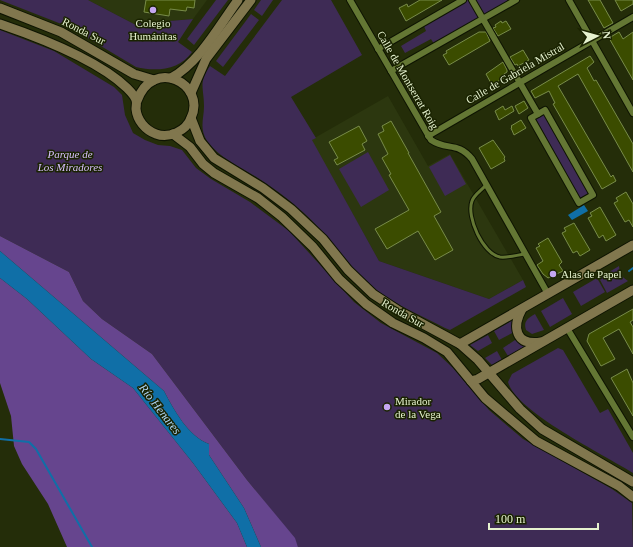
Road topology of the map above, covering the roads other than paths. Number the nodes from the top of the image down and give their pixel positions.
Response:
1 (238, 0) edge
2 (251, 0) edge
3 (350, 0) edge
4 (463, 0) edge
5 (472, 0) edge
6 (516, 0) edge
7 (569, 0) edge
8 (0, 8) edge
9 (633, 17) edge
10 (483, 19) junction
11 (0, 24) edge
12 (592, 40) junction
13 (378, 48) junction
14 (391, 71) junction
15 (170, 78) junction
16 (154, 80) junction
17 (520, 82) junction
18 (191, 93) junction
19 (137, 101) junction
20 (633, 113) edge
21 (538, 114) junction
22 (191, 118) junction
23 (173, 134) junction
24 (428, 136) junction
25 (486, 185) junction
26 (633, 245) edge
27 (525, 254) junction
28 (633, 290) edge
29 (548, 294) junction
30 (522, 309) junction
31 (567, 328) junction
32 (544, 341) junction
33 (460, 344) junction
34 (490, 372) junction
35 (471, 381) junction
36 (633, 437) edge
37 (633, 482) edge
38 (633, 497) edge

1 - 15 main road
2 - 18 main road
3 - 13 street, Calle de Montserrat Roig
4 - 13 street
5 - 10 street
6 - 10 street
7 - 12 street
8 - 16 main road, Ronda Sur
9 - 12 street, Calle de Gabriela Mistral
10 - 14 street
10 - 17 street
11 - 19 main road
12 - 17 street, Calle de Gabriela Mistral
12 - 20 street
13 - 14 street, Calle de Montserrat Roig
14 - 24 street, Calle de Montserrat Roig
15 - 16 main road, Ronda Sur
15 - 18 main road
16 - 19 main road
17 - 21 street
17 - 24 street, Calle de Gabriela Mistral
18 - 22 main road, Ronda Sur
19 - 23 main road
21 - 21 street
22 - 23 main road
22 - 33 main road, Ronda Sur
23 - 35 main road, Ronda Sur
24 - 25 street, Calle de Montserrat Roig
25 - 27 street, Calle de Montserrat Roig
25 - 27 lane
26 - 29 main road
27 - 29 street, Calle de Montserrat Roig
28 - 31 main road
29 - 30 main road
30 - 32 main road
30 - 33 main road
31 - 32 main road
31 - 36 street
32 - 34 main road
33 - 34 main road, Ronda Sur
34 - 35 main road
34 - 37 main road, Ronda Sur
35 - 38 main road, Ronda Sur

